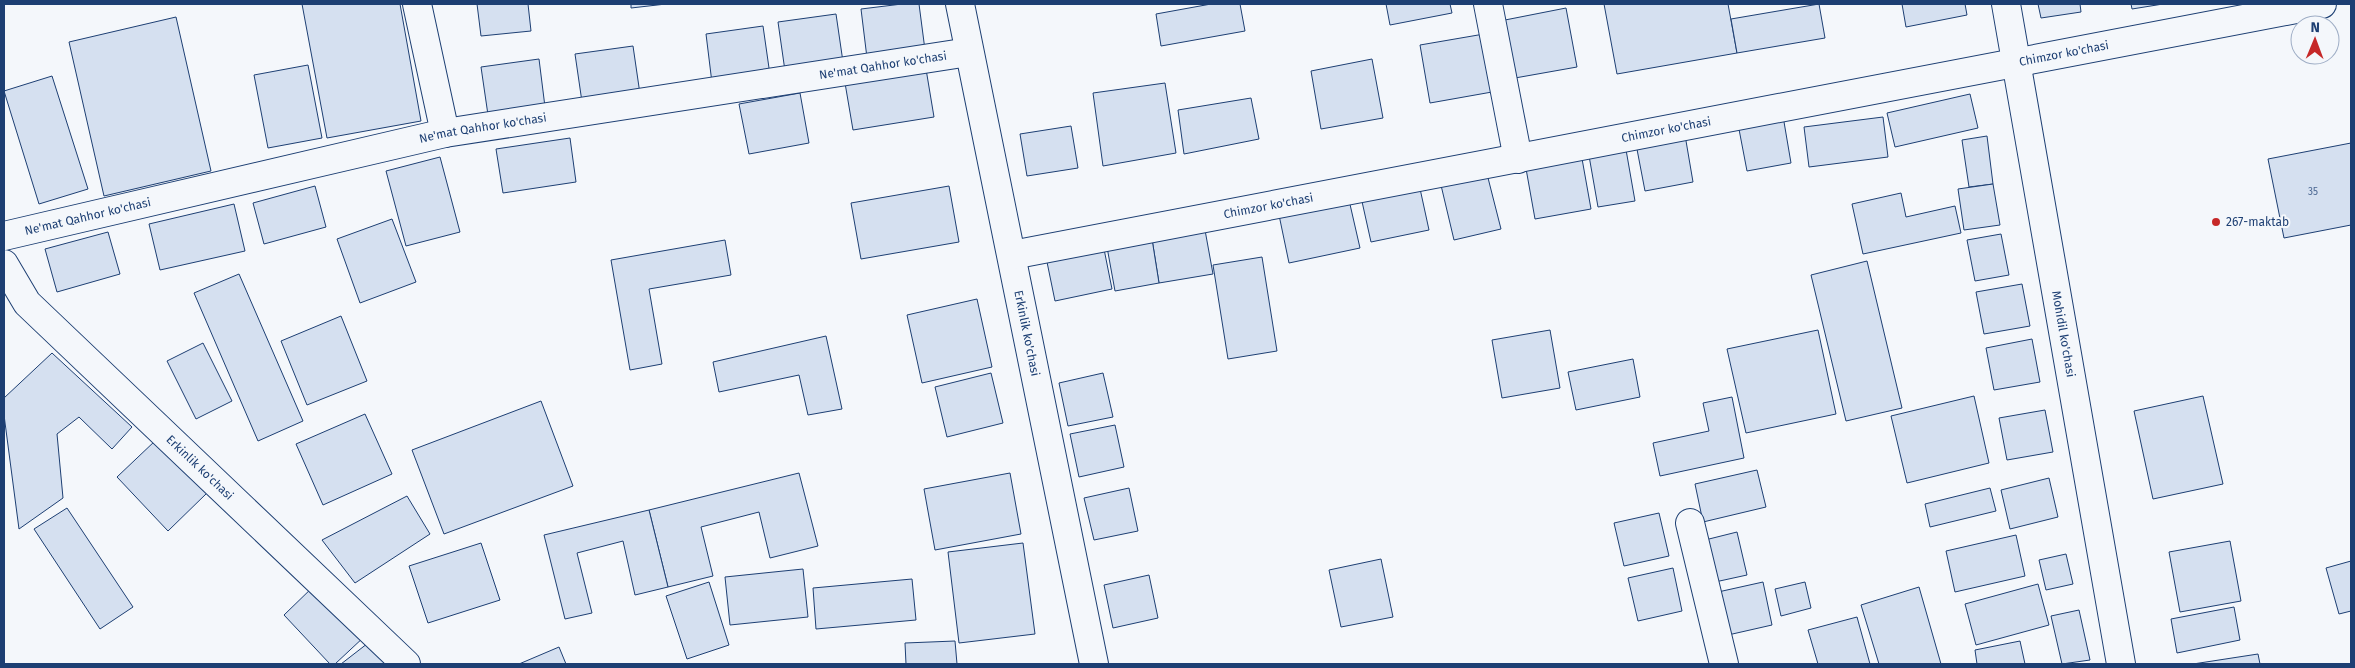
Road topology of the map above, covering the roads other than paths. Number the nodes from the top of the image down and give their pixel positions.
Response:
1 (417, 4) edge
2 (960, 4) edge
3 (1488, 4) edge
4 (2006, 4) edge
5 (2322, 4) edge
6 (969, 52) junction
7 (2017, 62) junction
8 (446, 133) junction
9 (1518, 159) junction
10 (4, 236) edge
11 (1012, 255) junction
12 (4, 264) edge
13 (1690, 523) dead end
14 (406, 664) edge
15 (1094, 664) edge
16 (1724, 664) edge
17 (2122, 664) edge

1 - 8 street
2 - 6 street, Erkinlik ko'chasi
3 - 9 street
4 - 7 street, Mohidil ko'chasi
5 - 7 street, Chimzor ko'chasi
6 - 8 street, Ne'mat Qahhor ko'chasi
6 - 11 street, Erkinlik ko'chasi
7 - 9 street, Chimzor ko'chasi
7 - 17 street, Mohidil ko'chasi
8 - 10 street, Ne'mat Qahhor ko'chasi
9 - 11 street, Chimzor ko'chasi
11 - 15 street, Erkinlik ko'chasi
12 - 14 street, Erkinlik ko'chasi
13 - 16 street

